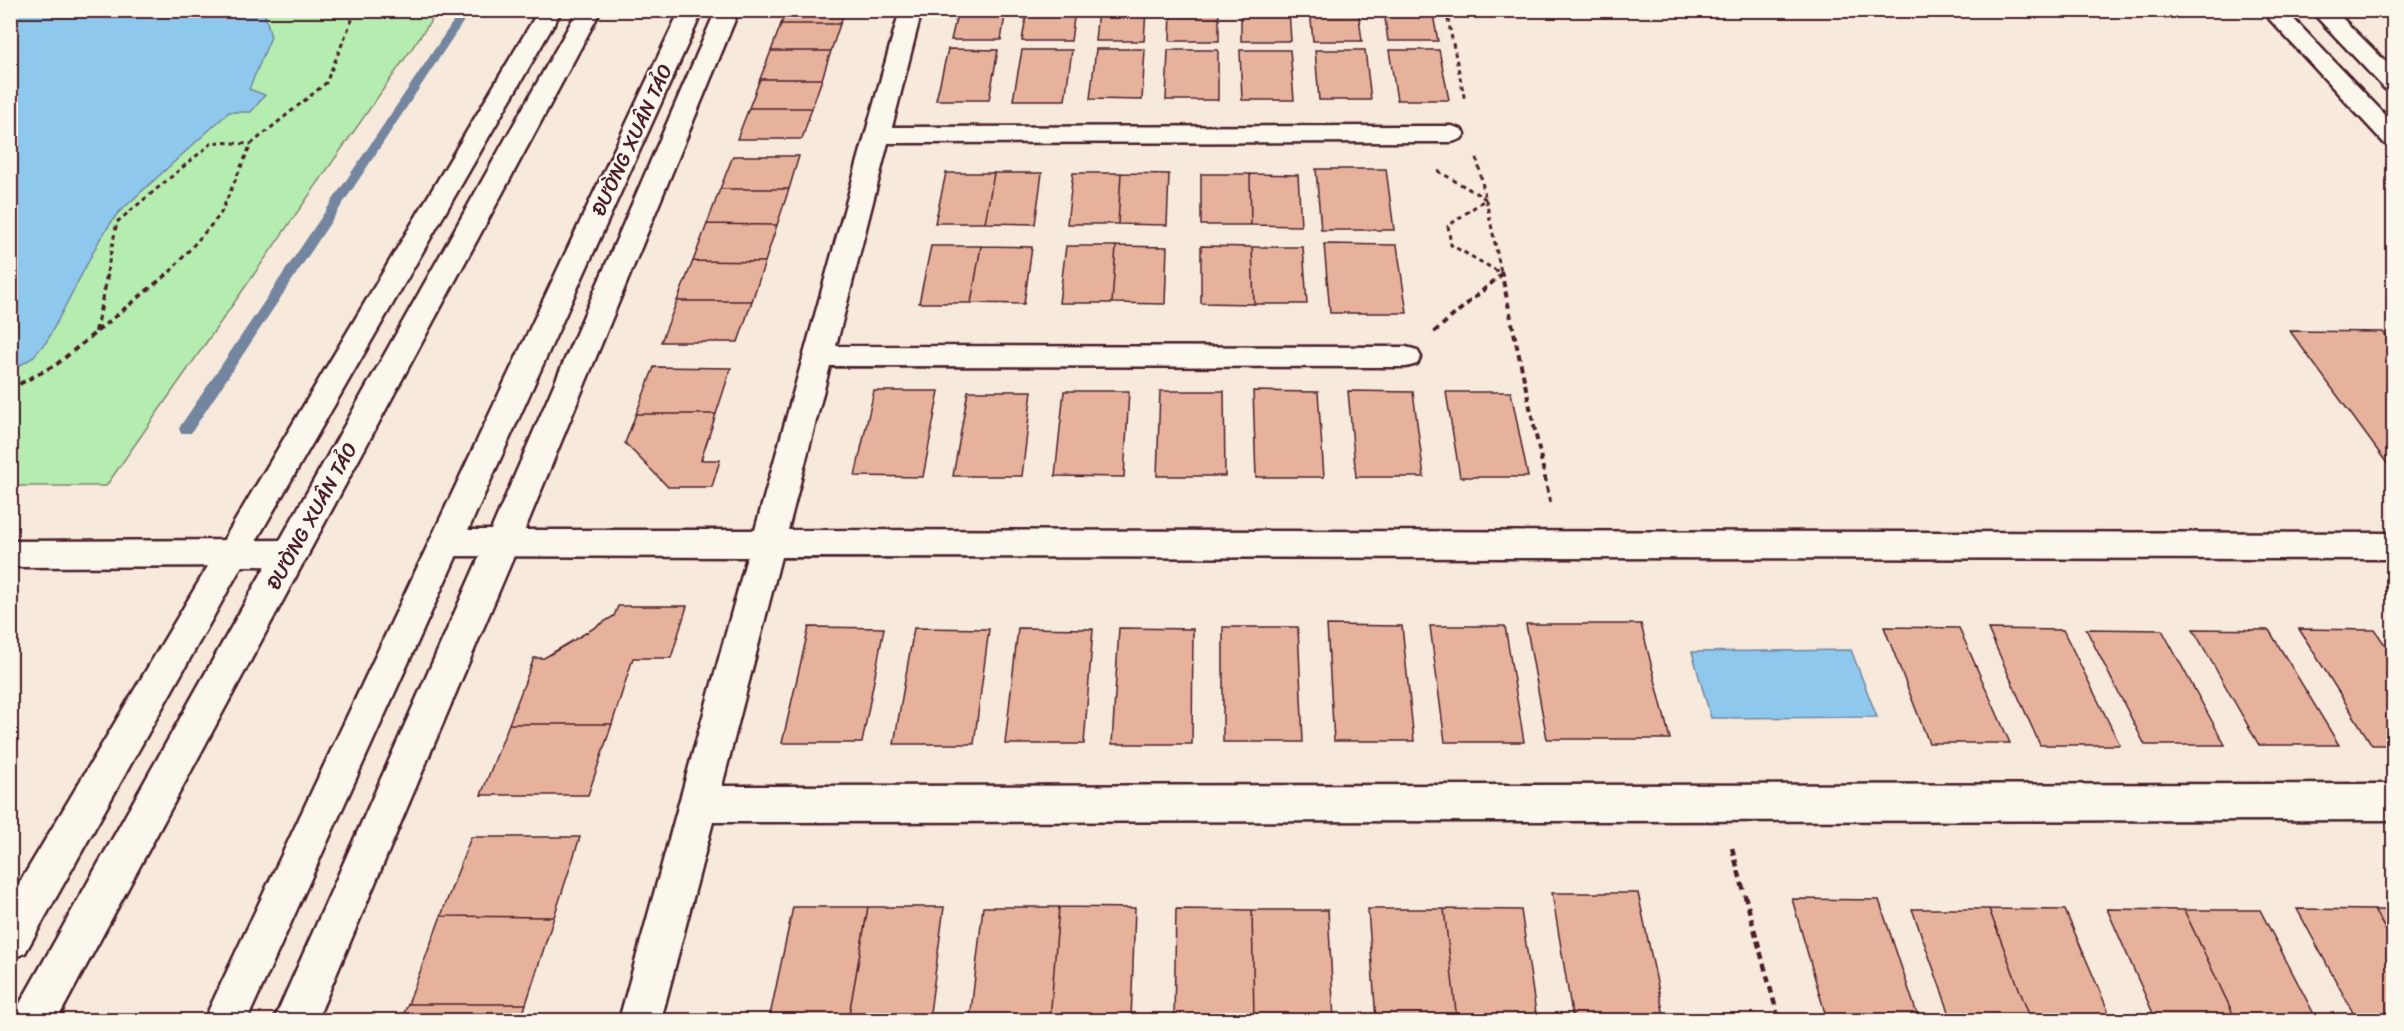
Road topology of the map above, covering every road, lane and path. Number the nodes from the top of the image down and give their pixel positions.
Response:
1 (356, 10) edge
2 (551, 10) edge
3 (590, 10) edge
4 (692, 10) edge
5 (728, 10) edge
6 (911, 10) edge
7 (1446, 10) edge
8 (2272, 10) edge
9 (2321, 10) edge
10 (2394, 84) edge
11 (1467, 110) dead end
12 (1452, 134) dead end
13 (878, 135) junction
14 (2394, 139) edge
15 (251, 144) junction
16 (1476, 155) dead end
17 (1429, 166) dead end
18 (1486, 199) junction
19 (1502, 274) junction
20 (96, 333) junction
21 (818, 356) junction
22 (1406, 357) joint
23 (10, 389) edge
24 (1554, 517) dead end
25 (447, 543) junction
26 (502, 544) junction
27 (768, 545) junction
28 (2394, 546) edge
29 (232, 553) junction
30 (292, 553) junction
31 (10, 554) edge
32 (2394, 802) edge
33 (698, 804) junction
34 (1729, 836) dead end
35 (10, 939) edge
36 (34, 1020) edge
37 (225, 1020) edge
38 (296, 1020) edge
39 (640, 1020) edge
40 (1779, 1020) edge

1 - 15 path
2 - 29 street
3 - 30 street, ĐƯỜNG XUÂN TẢO
4 - 25 street, ĐƯỜNG XUÂN TẢO
5 - 26 street, ĐƯỜNG XUÂN TẢO
6 - 13 street
7 - 11 path
8 - 14 street
9 - 10 street
12 - 13 street
13 - 21 street
15 - 20 path
15 - 20 path
16 - 18 path
17 - 18 path
18 - 19 path
18 - 19 path
19 - 22 path
19 - 24 path
20 - 23 path
21 - 22 street
21 - 27 street
25 - 26 street
25 - 37 street, ĐƯỜNG XUÂN TẢO
26 - 27 street
26 - 38 street, ĐƯỜNG XUÂN TẢO
27 - 28 street
27 - 33 street
29 - 30 street
29 - 31 street
29 - 35 street
30 - 36 street, ĐƯỜNG XUÂN TẢO
32 - 33 street
33 - 39 street
34 - 40 path

